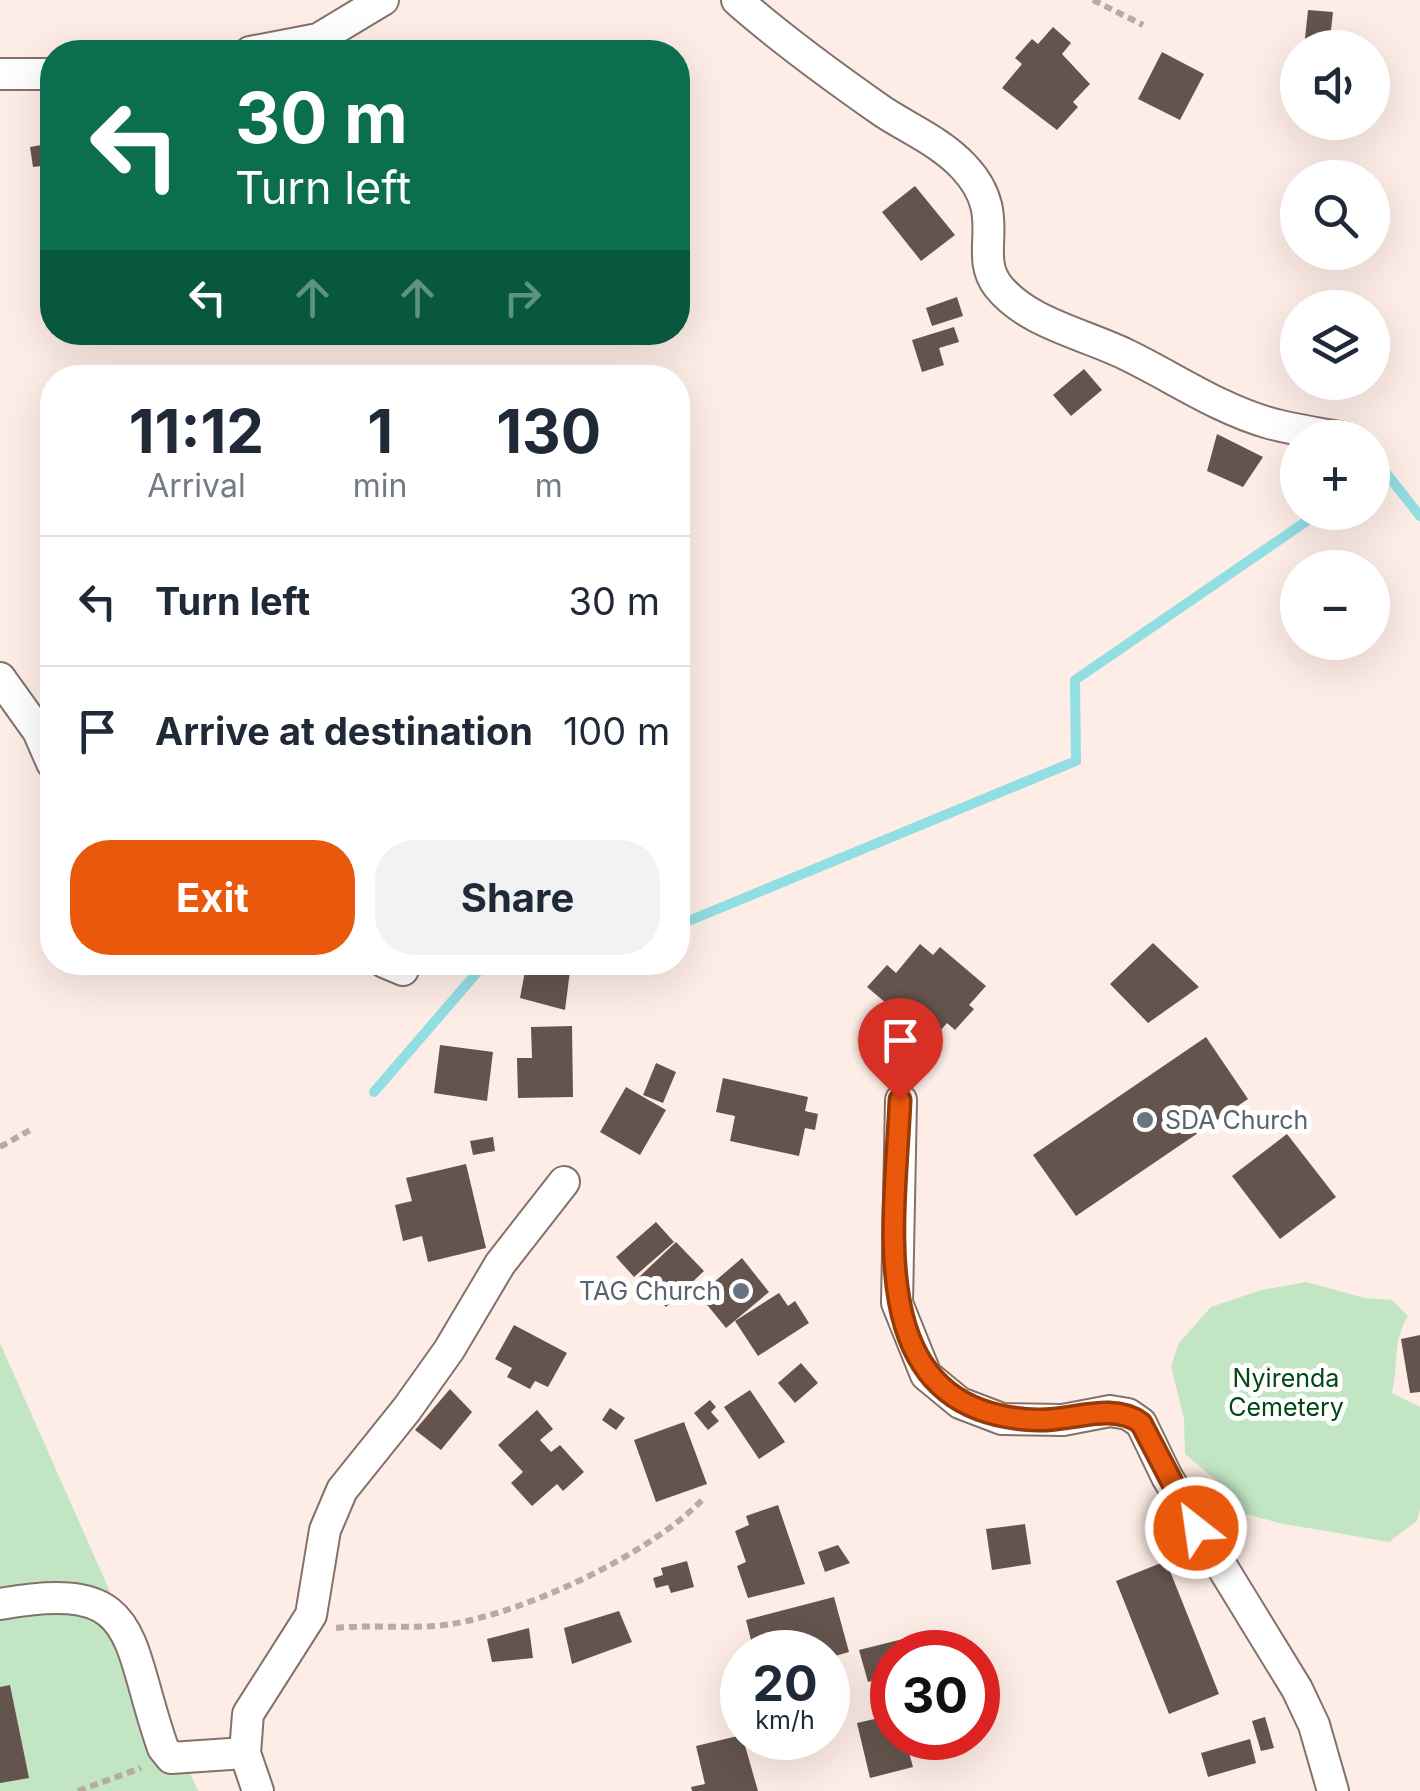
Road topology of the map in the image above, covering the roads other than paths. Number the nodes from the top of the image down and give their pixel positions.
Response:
1 (384, 0) edge
2 (736, 0) edge
3 (308, 40) edge
4 (0, 74) edge
5 (40, 74) edge
6 (1280, 425) edge
7 (0, 678) edge
8 (40, 736) edge
9 (900, 1100) dead end
10 (564, 1182) dead end
11 (0, 1604) edge
12 (245, 1753) junction
13 (258, 1791) edge
14 (1334, 1791) edge

1 - 3 street
2 - 6 street
4 - 5 street
7 - 8 street
9 - 14 street
10 - 12 street
11 - 12 street
12 - 13 street

